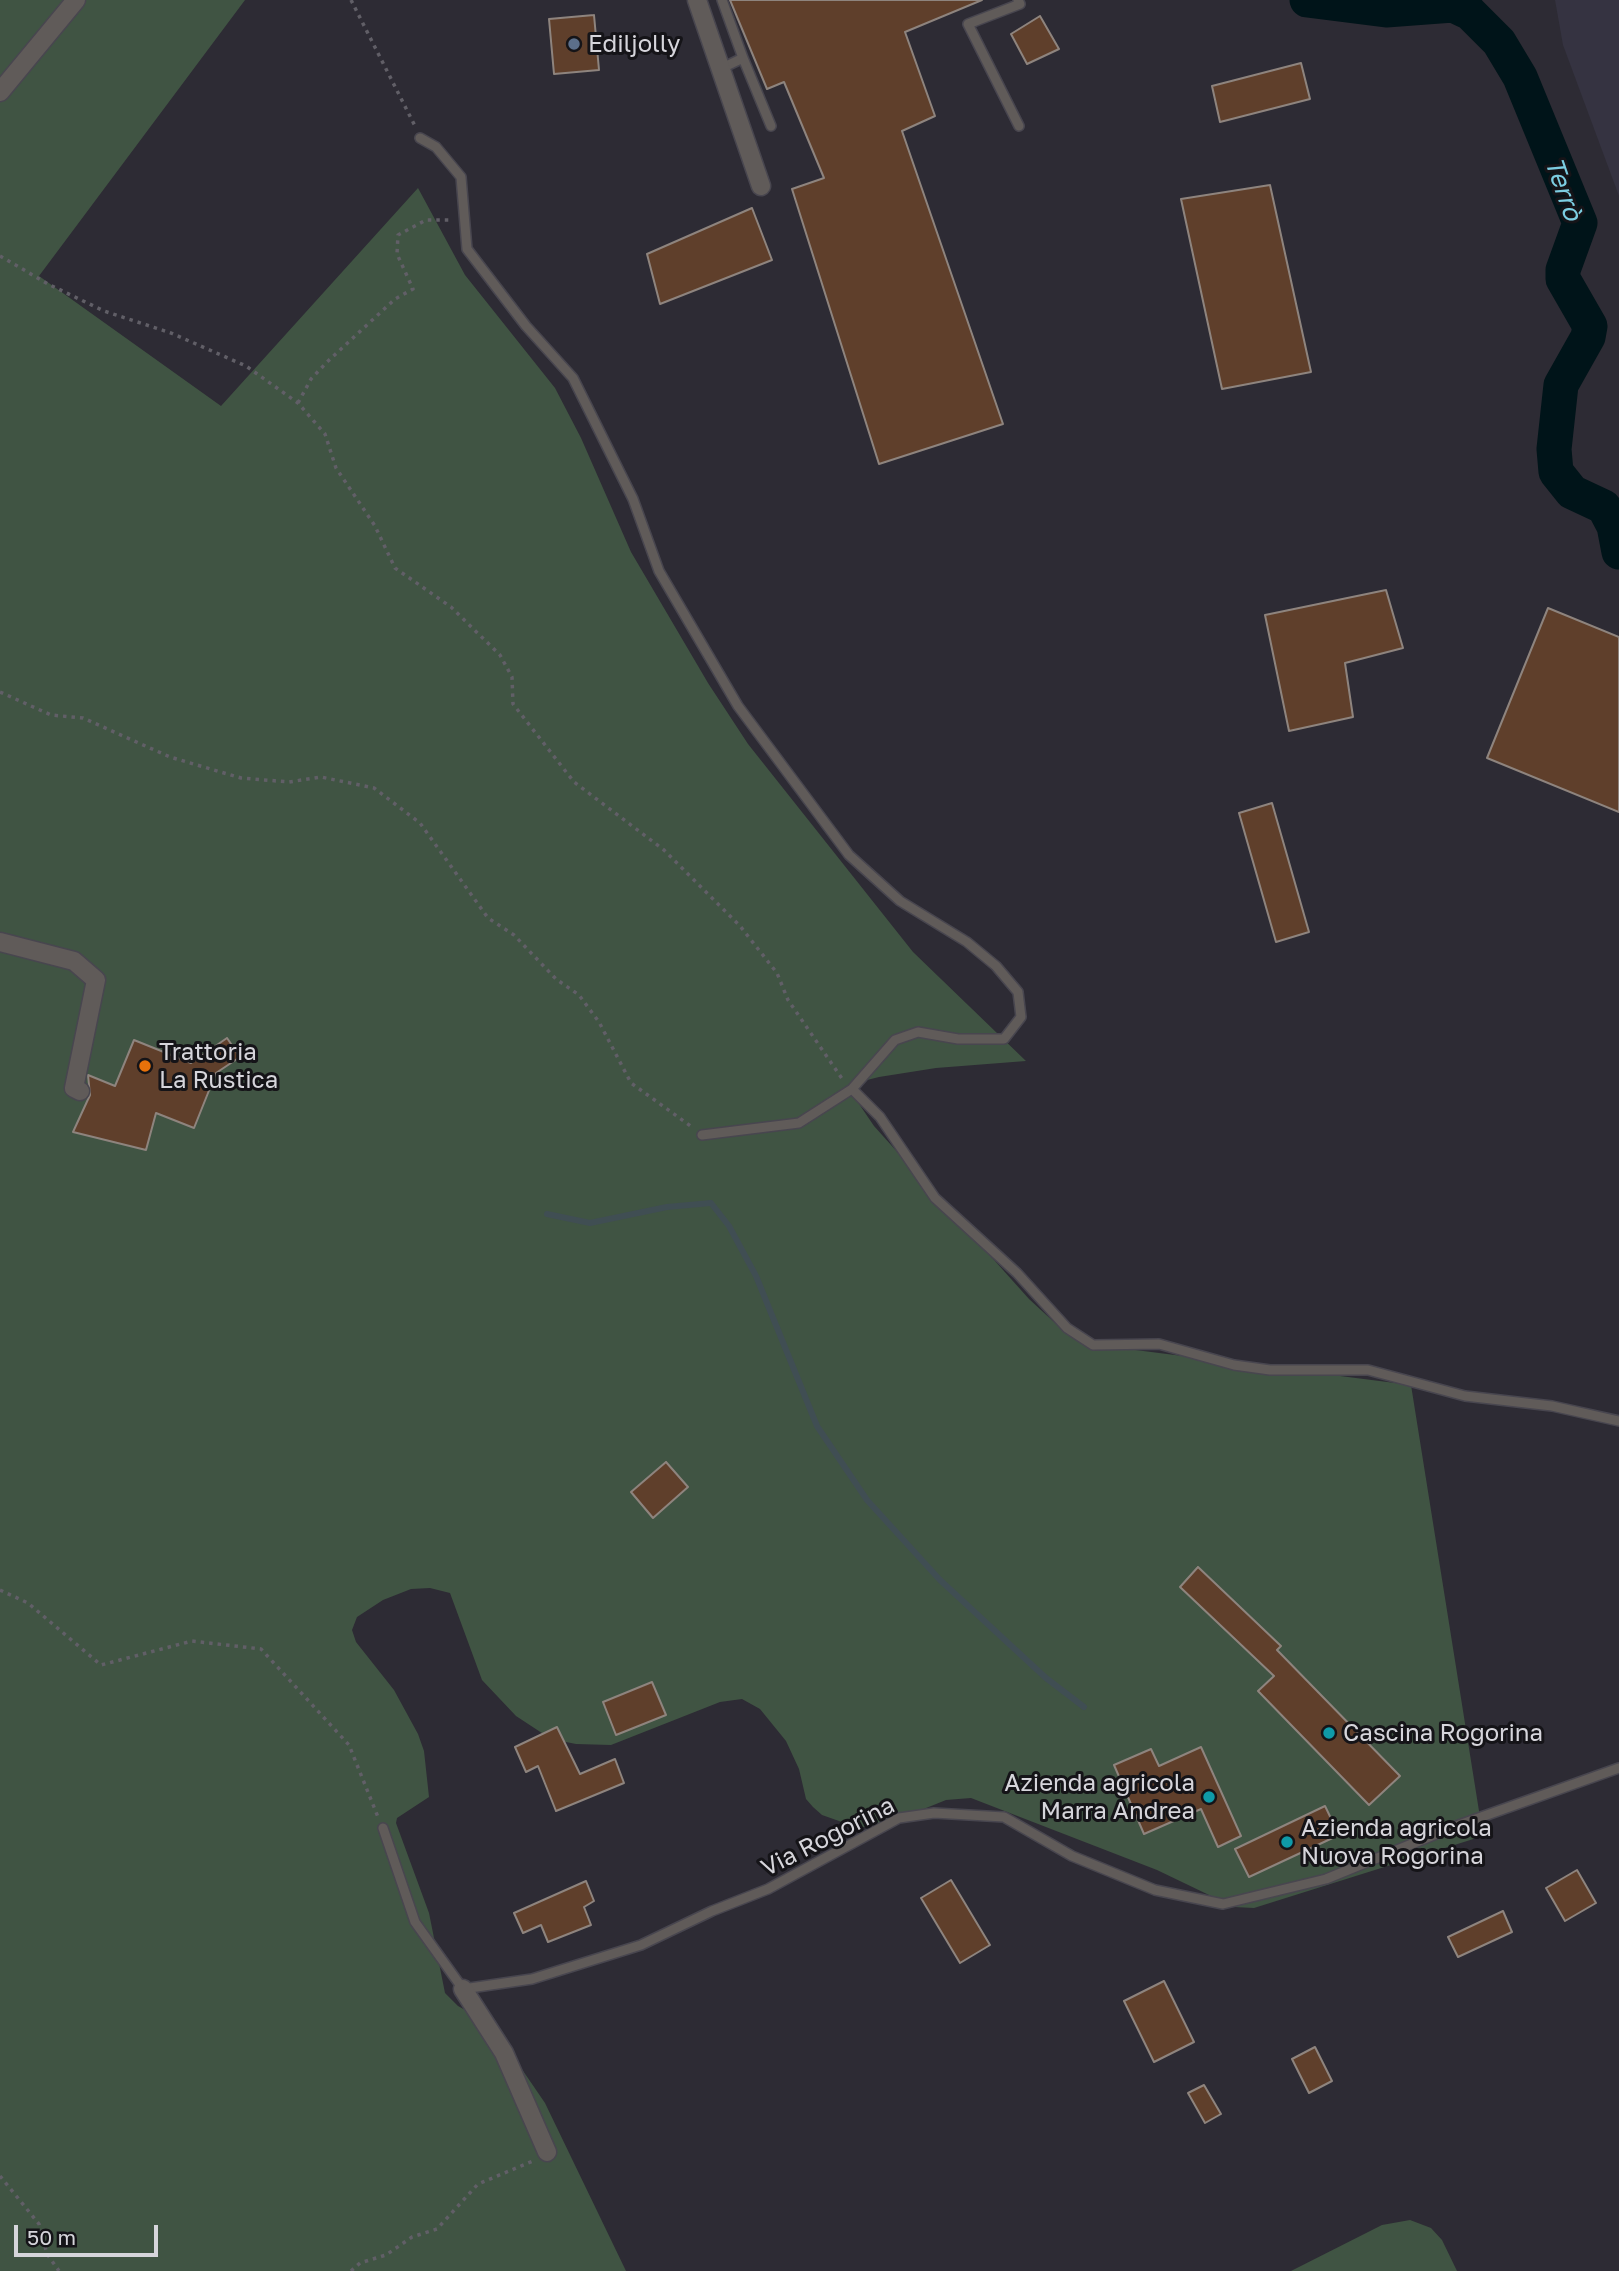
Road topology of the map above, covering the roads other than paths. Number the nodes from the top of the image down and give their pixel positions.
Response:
1 (75, 0) edge
2 (697, 0) edge
3 (722, 0) edge
4 (1018, 0) edge
5 (743, 58) junction
6 (719, 70) junction
7 (0, 92) edge
8 (1019, 125) dead end
9 (771, 126) dead end
10 (421, 138) road end
11 (761, 186) dead end
12 (0, 942) edge
13 (852, 1089) junction
14 (80, 1091) dead end
15 (702, 1135) road end
16 (1619, 1421) edge
17 (1619, 1768) edge
18 (383, 1828) road end
19 (463, 1989) junction
20 (547, 2152) road end

1 - 7 street
2 - 6 street
3 - 5 lane
4 - 8 lane
5 - 6 lane
5 - 9 lane
6 - 11 street
10 - 13 lane
12 - 14 street
13 - 15 lane
13 - 16 lane
17 - 19 lane, Via Rogorina
18 - 19 lane
19 - 20 street

